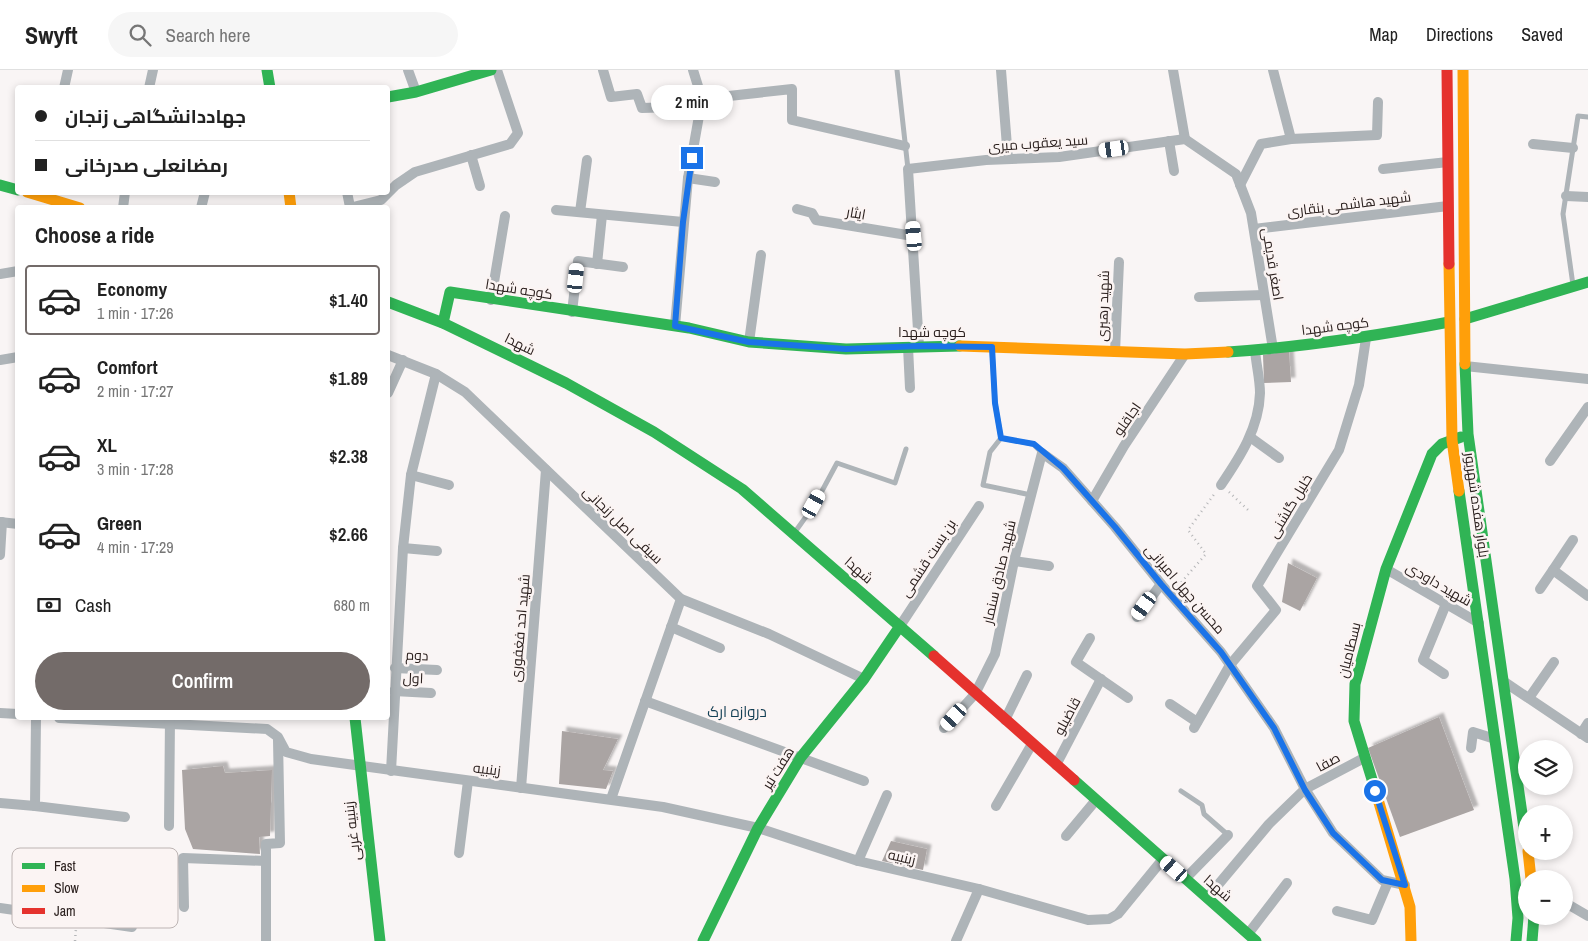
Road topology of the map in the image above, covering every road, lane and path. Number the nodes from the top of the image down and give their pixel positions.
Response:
1 (68, 70) edge
2 (153, 70) edge
3 (267, 70) edge
4 (408, 70) edge
5 (491, 70) edge
6 (497, 70) edge
7 (602, 70) edge
8 (693, 70) edge
9 (897, 70) edge
10 (1001, 70) edge
11 (1173, 70) edge
12 (1273, 70) edge
13 (1447, 70) edge
14 (1463, 70) edge
15 (65, 85) edge
16 (150, 85) edge
17 (270, 85) edge
18 (416, 92) junction
19 (390, 97) edge
20 (702, 99) junction
21 (1378, 102) dead end
22 (674, 107) dead end
23 (1588, 117) edge
24 (1185, 139) junction
25 (1291, 139) junction
26 (1169, 141) junction
27 (1533, 144) dead end
28 (905, 146) junction
29 (1573, 148) junction
30 (471, 155) junction
31 (1008, 159) junction
32 (587, 160) dead end
33 (1448, 162) junction
34 (908, 169) junction
35 (1383, 169) dead end
36 (1174, 171) dead end
37 (688, 178) junction
38 (715, 182) dead end
39 (0, 185) edge
40 (1240, 185) junction
41 (480, 186) dead end
42 (15, 189) edge
43 (390, 191) edge
44 (38, 195) edge
45 (386, 195) edge
46 (1566, 196) junction
47 (1588, 197) edge
48 (70, 205) edge
49 (358, 205) edge
50 (1448, 206) junction
51 (797, 209) dead end
52 (556, 210) dead end
53 (580, 212) junction
54 (602, 215) junction
55 (505, 216) dead end
56 (683, 222) junction
57 (1254, 229) junction
58 (914, 236) junction
59 (761, 255) dead end
60 (1119, 262) dead end
61 (598, 264) junction
62 (623, 267) dead end
63 (15, 272) edge
64 (0, 274) edge
65 (1588, 282) edge
66 (1573, 285) junction
67 (1264, 295) junction
68 (1200, 297) dead end
69 (491, 300) junction
70 (390, 303) edge
71 (572, 312) junction
72 (1465, 319) junction
73 (1449, 322) junction
74 (443, 323) junction
75 (675, 326) junction
76 (1366, 338) junction
77 (749, 342) junction
78 (914, 347) junction
79 (992, 347) junction
80 (1273, 349) junction
81 (1255, 350) junction
82 (1116, 352) junction
83 (1185, 354) junction
84 (390, 356) edge
85 (15, 357) edge
86 (0, 360) edge
87 (403, 360) junction
88 (1465, 366) junction
89 (436, 374) junction
90 (1588, 379) edge
91 (910, 388) dead end
92 (390, 389) edge
93 (1588, 407) edge
94 (1584, 421) edge
95 (1468, 434) junction
96 (1250, 437) junction
97 (1001, 438) junction
98 (1452, 440) junction
99 (906, 449) dead end
100 (1042, 453) junction
101 (1279, 458) dead end
102 (1550, 461) dead end
103 (546, 470) junction
104 (411, 475) junction
105 (449, 485) dead end
106 (1221, 485) junction
107 (1031, 496) junction
108 (1092, 501) junction
109 (979, 506) dead end
110 (1248, 510) dead end
111 (1, 522) edge
112 (15, 524) edge
113 (793, 534) junction
114 (1573, 540) dead end
115 (402, 548) junction
116 (437, 551) dead end
117 (0, 555) edge
118 (1014, 561) junction
119 (1049, 566) dead end
120 (1386, 569) junction
121 (1553, 570) junction
122 (1161, 584) junction
123 (1540, 589) dead end
124 (1170, 595) junction
125 (1588, 596) edge
126 (681, 599) junction
127 (1446, 604) junction
128 (1136, 617) dead end
129 (1479, 623) junction
130 (900, 626) junction
131 (672, 627) junction
132 (1090, 638) dead end
133 (720, 648) dead end
134 (1554, 662) dead end
135 (1230, 665) junction
136 (395, 668) junction
137 (437, 670) dead end
138 (1444, 674) dead end
139 (1027, 675) dead end
140 (864, 679) junction
141 (1101, 679) junction
142 (1504, 681) junction
143 (394, 692) junction
144 (430, 693) dead end
145 (975, 694) junction
146 (1128, 698) dead end
147 (1529, 698) junction
148 (645, 701) junction
149 (1170, 704) dead end
150 (0, 713) edge
151 (15, 714) edge
152 (36, 720) edge
153 (170, 720) edge
154 (267, 720) edge
155 (355, 720) edge
156 (1004, 720) junction
157 (1588, 723) edge
158 (944, 728) dead end
159 (267, 729) junction
160 (278, 736) junction
161 (1585, 736) edge
162 (1495, 739) junction
163 (1032, 744) junction
164 (1470, 748) dead end
165 (801, 757) junction
166 (1364, 758) junction
167 (1056, 765) junction
168 (360, 767) junction
169 (391, 771) junction
170 (468, 781) junction
171 (864, 782) dead end
172 (521, 788) junction
173 (1305, 790) junction
174 (1181, 791) dead end
175 (887, 795) dead end
176 (611, 799) junction
177 (1096, 800) junction
178 (0, 803) edge
179 (1521, 805) edge
180 (36, 806) junction
181 (996, 806) dead end
182 (125, 817) dead end
183 (169, 826) dead end
184 (758, 828) junction
185 (1228, 835) joint
186 (1066, 836) dead end
187 (459, 853) dead end
188 (1163, 859) junction
189 (266, 861) junction
190 (858, 861) junction
191 (1185, 879) junction
192 (1388, 882) junction
193 (1286, 883) dead end
194 (1405, 885) junction
195 (979, 888) junction
196 (1207, 898) junction
197 (184, 907) dead end
198 (1573, 907) edge
199 (1337, 911) dead end
200 (1588, 916) edge
201 (1533, 925) edge
202 (1252, 937) edge
203 (266, 941) edge
204 (380, 941) edge
205 (703, 941) edge
206 (956, 941) edge
207 (1411, 941) edge
208 (1516, 941) edge
209 (1532, 941) edge

1 - 15 street
2 - 16 street
3 - 17 main road
4 - 18 street
5 - 18 main road
6 - 30 street
7 - 22 street
8 - 20 street
9 - 28 lane
10 - 31 street
11 - 24 street
12 - 25 street
13 - 33 main road, بلوار هفده شهریور
14 - 72 main road, بلوار هفده شهریور
18 - 19 main road
20 - 28 street
20 - 37 street
21 - 25 street
23 - 29 lane
24 - 26 street, سید یعقوب میری
24 - 40 street
25 - 40 street
26 - 31 street, سید یعقوب میری
26 - 36 street
27 - 29 street
28 - 34 lane
29 - 46 lane
30 - 41 street
30 - 43 street
31 - 34 street, سید یعقوب میری
32 - 53 street
33 - 35 street
33 - 50 main road, بلوار هفده شهریور
34 - 58 street
37 - 38 street
37 - 56 street
39 - 42 main road
40 - 57 street, اصغر قدیمی
44 - 48 main road
45 - 49 street
46 - 47 street
46 - 66 lane
50 - 57 street, شهید هاشمی بنقاری
50 - 73 main road, بلوار هفده شهریور
51 - 58 street, ایثار
52 - 53 street
53 - 54 street
54 - 56 street
54 - 61 street
55 - 69 street
56 - 75 street
57 - 67 street, اصغر قدیمی
58 - 78 street
59 - 77 street
60 - 82 street, شهید رهبری
61 - 62 street
61 - 71 street
63 - 64 street
65 - 66 main road
66 - 72 main road
67 - 68 street
67 - 80 street, اصغر قدیمی
69 - 71 main road, کوچه شهدا
69 - 74 main road, کوچه شهدا
70 - 74 main road, شهدا
71 - 75 main road, کوچه شهدا
72 - 88 main road, بلوار هفده شهریور
73 - 76 main road, کوچه شهدا
73 - 98 main road, بلوار هفده شهریور
74 - 113 main road, شهدا
75 - 77 main road, کوچه شهدا
76 - 80 main road, کوچه شهدا
76 - 135 street, خلیل گلشنی
77 - 78 main road, کوچه شهدا
78 - 79 main road, کوچه شهدا
78 - 91 street
79 - 82 main road, کوچه شهدا
79 - 97 lane
80 - 81 main road, کوچه شهدا
81 - 83 main road, کوچه شهدا
81 - 96 street
82 - 83 main road, کوچه شهدا
83 - 108 street, اجاقلو
84 - 87 street, سیفی اصل زنجانی
85 - 86 street
87 - 89 street, سیفی اصل زنجانی
87 - 92 street
88 - 90 street
88 - 95 main road, بلوار هفده شهریور
89 - 103 street, سیفی اصل زنجانی
89 - 104 street
93 - 94 street
94 - 102 street
95 - 98 main road, بسطامیان
95 - 142 main road, بلوار هفده شهریور
96 - 101 street
96 - 106 street
97 - 100 lane
97 - 107 lane
98 - 120 main road, بسطامیان
98 - 129 main road, بلوار هفده شهریور
99 - 113 lane
100 - 107 street, شهید صادق سنمار
100 - 108 street, محسن چهل امیرانی
103 - 126 street, سیفی اصل زنجانی
103 - 172 street, شهید احد فغفوری
104 - 105 street
104 - 115 street
106 - 110 path
106 - 124 path
107 - 118 street, شهید صادق سنمار
108 - 122 street, محسن چهل امیرانی
109 - 130 street, بن بست قشمی
111 - 112 street
111 - 117 street
113 - 130 main road, شهدا
114 - 121 street
115 - 116 street
115 - 136 street
118 - 119 street
118 - 145 street, شهید صادق سنمار
120 - 127 street, شهید داودی
120 - 166 main road, بسطامیان
121 - 123 street
121 - 125 street
122 - 124 street, محسن چهل امیرانی
122 - 128 street
124 - 135 street, محسن چهل امیرانی
126 - 131 street
126 - 140 street, سیفی اصل زنجانی
127 - 129 street, شهید داودی
127 - 138 street
129 - 162 main road, بلوار هفده شهریور
130 - 140 main road, هفت تیر
130 - 145 main road, شهدا
131 - 133 street
131 - 148 street
132 - 141 street
134 - 147 street
135 - 149 street
135 - 173 street, محسن چهل امیرانی
136 - 137 street, دوم
136 - 143 street
139 - 156 street
140 - 165 main road, هفت تیر
141 - 146 street
141 - 167 street, قاضیلو
142 - 147 street
142 - 179 main road, بلوار هفده شهریور
143 - 144 street, اول
143 - 169 street
145 - 156 main road, شهدا
145 - 158 street, شهید صادق سنمار
147 - 161 street
148 - 165 street
148 - 176 street
150 - 151 street
152 - 180 street
153 - 159 street
153 - 183 street
154 - 159 street
155 - 168 main road, زینبیه غربی
156 - 163 main road, شهدا
157 - 161 street
159 - 160 street
160 - 168 street, زینبیه
160 - 189 street
162 - 164 street
162 - 208 main road, بلوار هفده شهریور
163 - 167 main road, شهدا
163 - 181 street
165 - 171 street
165 - 184 main road, هفت تیر
166 - 173 street, صفا
166 - 194 main road, بسطامیان
167 - 177 main road, شهدا
168 - 169 street, زینبیه
168 - 204 main road, زینبیه غربی
169 - 170 street, زینبیه
170 - 172 street, زینبیه
170 - 187 street
172 - 176 street, زینبیه
173 - 192 street, محسن چهل امیرانی
173 - 196 street, صفا
174 - 185 lane
175 - 190 street
176 - 184 street, زینبیه
177 - 186 street
177 - 188 main road, شهدا
178 - 180 street
180 - 182 street
184 - 190 street, زینبیه
184 - 205 main road, هفت تیر
185 - 191 street
188 - 191 main road, شهدا
188 - 195 street, زینبیه
189 - 197 street
189 - 203 street
190 - 195 street, زینبیه
191 - 196 main road, شهدا
192 - 194 street, محسن چهل امیرانی
192 - 199 street
193 - 202 street
194 - 207 main road, بسطامیان
195 - 206 street
196 - 202 main road, شهدا
198 - 200 street
201 - 209 main road

